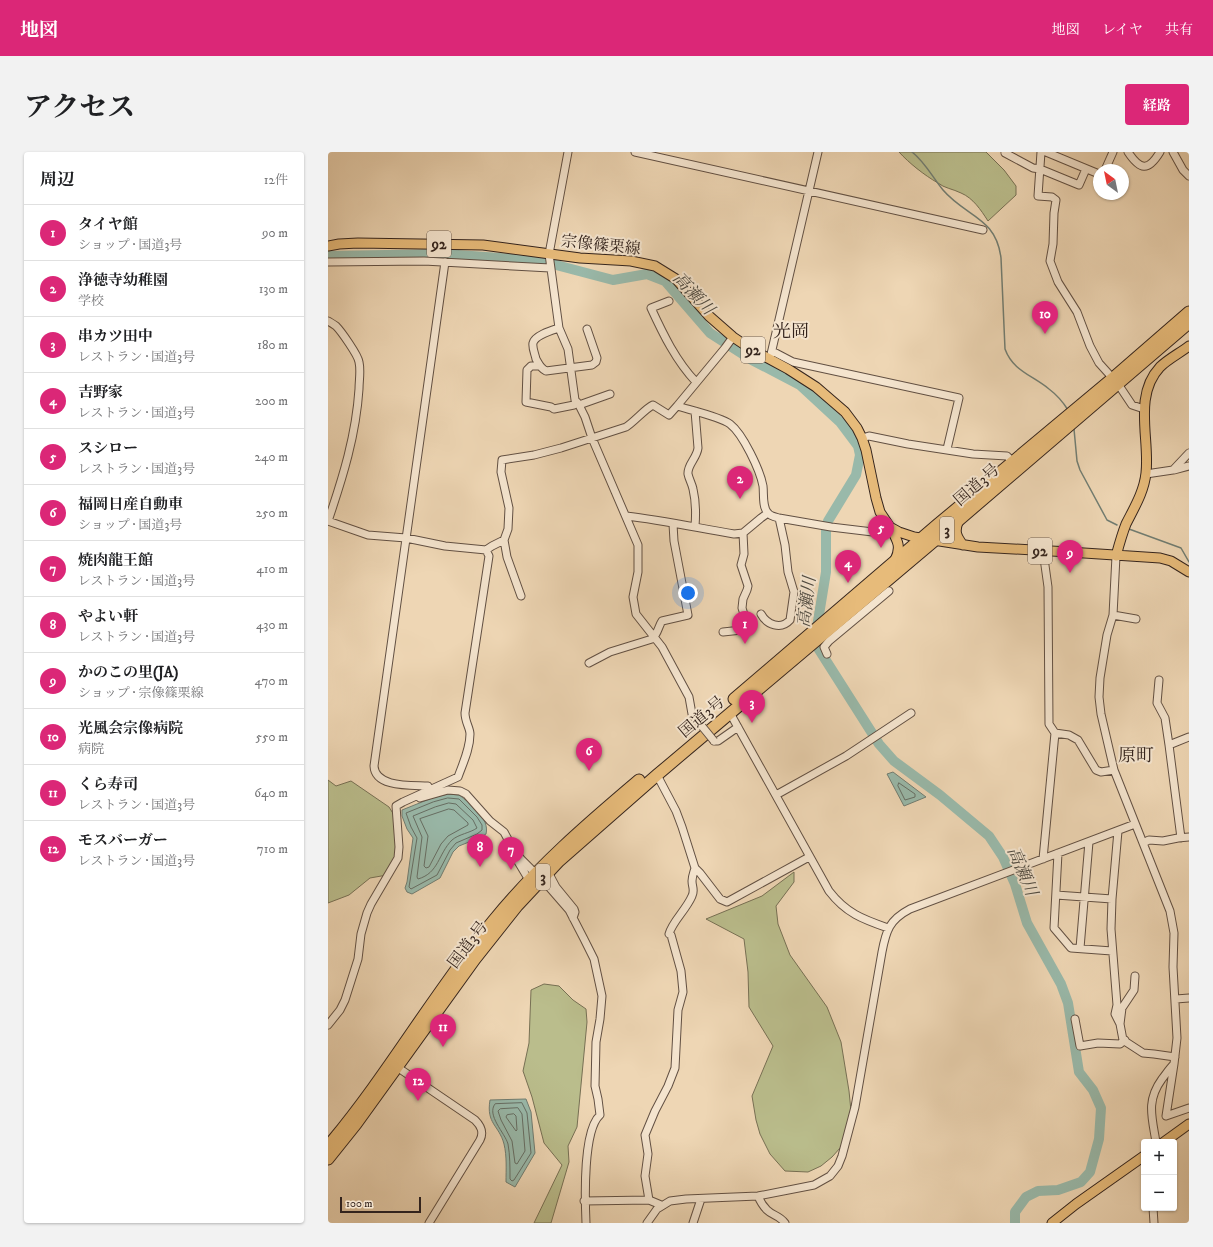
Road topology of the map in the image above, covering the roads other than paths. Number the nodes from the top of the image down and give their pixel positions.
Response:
1 (568, 152) edge
2 (636, 152) edge
3 (818, 152) edge
4 (1006, 152) edge
5 (1041, 152) edge
6 (1046, 152) edge
7 (1113, 152) edge
8 (1128, 152) edge
9 (1160, 152) edge
10 (1173, 152) edge
11 (1108, 164) edge
12 (1086, 169) junction
13 (1040, 170) junction
14 (1093, 172) edge
15 (1189, 176) edge
16 (809, 191) junction
17 (983, 230) dead end
18 (328, 246) edge
19 (549, 261) junction
20 (328, 262) edge
21 (445, 262) junction
22 (669, 301) dead end
23 (1189, 312) edge
24 (328, 321) edge
25 (1189, 323) edge
26 (560, 328) junction
27 (587, 329) dead end
28 (733, 337) junction
29 (1189, 346) edge
30 (771, 356) junction
31 (539, 366) junction
32 (570, 367) junction
33 (1115, 381) junction
34 (696, 382) junction
35 (610, 394) dead end
36 (578, 404) junction
37 (677, 406) junction
38 (1144, 409) junction
39 (695, 411) junction
40 (1072, 418) junction
41 (592, 438) junction
42 (862, 438) junction
43 (948, 449) junction
44 (1189, 453) edge
45 (1013, 462) junction
46 (1189, 466) edge
47 (1173, 470) junction
48 (1146, 474) junction
49 (768, 513) junction
50 (626, 516) junction
51 (779, 518) junction
52 (959, 520) junction
53 (673, 524) junction
54 (695, 526) junction
55 (890, 527) junction
56 (743, 533) junction
57 (406, 538) junction
58 (922, 538) junction
59 (504, 540) junction
60 (935, 540) junction
61 (963, 545) junction
62 (486, 550) junction
63 (1043, 551) junction
64 (1116, 556) junction
65 (894, 562) junction
66 (1189, 572) edge
67 (889, 591) dead end
68 (521, 596) dead end
69 (761, 614) dead end
70 (1113, 615) junction
71 (1136, 619) dead end
72 (825, 627) junction
73 (723, 632) dead end
74 (655, 637) junction
75 (810, 640) junction
76 (827, 654) dead end
77 (589, 663) dead end
78 (1159, 680) dead end
79 (730, 713) junction
80 (911, 713) dead end
81 (738, 727) junction
82 (1055, 733) junction
83 (1189, 737) edge
84 (1169, 745) junction
85 (1114, 770) junction
86 (657, 775) junction
87 (430, 790) junction
88 (776, 795) junction
89 (403, 802) junction
90 (1135, 824) junction
91 (1118, 831) junction
92 (1185, 838) edge
93 (1089, 842) junction
94 (1143, 843) junction
95 (511, 844) junction
96 (1058, 853) junction
97 (809, 857) junction
98 (1042, 859) junction
99 (695, 868) junction
100 (548, 872) junction
101 (530, 875) junction
102 (549, 887) dead end
103 (1056, 895) junction
104 (1084, 897) junction
105 (1112, 900) junction
106 (573, 918) junction
107 (888, 928) junction
108 (1080, 948) junction
109 (1112, 951) junction
110 (1134, 976) dead end
111 (1189, 998) edge
112 (1176, 999) junction
113 (1075, 1019) dead end
114 (1120, 1024) junction
115 (328, 1026) edge
116 (1125, 1040) junction
117 (1174, 1061) junction
118 (397, 1067) junction
119 (1189, 1108) edge
120 (1189, 1124) edge
121 (1156, 1139) edge
122 (1168, 1139) edge
123 (328, 1146) edge
124 (1141, 1158) edge
125 (328, 1159) edge
126 (758, 1196) junction
127 (701, 1199) junction
128 (649, 1200) junction
129 (584, 1201) junction
130 (661, 1205) junction
131 (1153, 1211) edge
132 (429, 1223) edge
133 (586, 1223) edge
134 (647, 1223) edge
135 (693, 1223) edge
136 (785, 1223) edge
137 (1052, 1223) edge
138 (1154, 1223) edge

1 - 19 street
2 - 16 street
3 - 16 street
4 - 13 street
5 - 13 street
6 - 12 street
7 - 11 street
8 - 9 street
10 - 15 street
12 - 13 street
12 - 14 street
13 - 33 street
16 - 17 street
16 - 30 street
18 - 19 main road, 宗像篠栗線 / 92
19 - 21 street
19 - 26 street
19 - 28 main road, 宗像篠栗線 / 92
20 - 21 street
21 - 57 street
22 - 34 street
23 - 33 highway, 国道3号 / 3
24 - 57 street
25 - 33 highway, 国道3号 / 3
26 - 31 street
26 - 32 street
27 - 32 street
28 - 30 main road, 宗像篠栗線 / 92
28 - 34 street
29 - 38 main road
30 - 42 main road, 宗像篠栗線 / 92
30 - 43 street
31 - 32 street
31 - 36 street
32 - 36 street
33 - 38 street
33 - 40 highway, 国道3号 / 3
34 - 37 street
35 - 36 street
36 - 41 street
37 - 39 street
37 - 41 street
38 - 48 main road
39 - 49 street
39 - 54 street
40 - 45 highway, 国道3号 / 3
40 - 52 highway, 国道3号 / 3
41 - 50 street
41 - 59 street
42 - 43 street
42 - 55 main road, 宗像篠栗線 / 92
43 - 45 street
44 - 47 street
45 - 58 highway, 国道3号 / 3
46 - 47 street
47 - 48 street
48 - 64 main road
49 - 51 street
49 - 56 street
50 - 53 street
50 - 74 street
51 - 55 street
51 - 69 street
52 - 60 highway, 国道3号 / 3
52 - 61 main road
53 - 54 street
53 - 74 street
54 - 56 street
55 - 58 main road, 92
55 - 65 main road, 宗像篠栗線
56 - 73 street
57 - 62 street
57 - 87 street
58 - 60 main road, 92
58 - 65 highway, 国道3号 / 3
59 - 62 street
59 - 68 street
60 - 61 main road, 92
60 - 72 highway, 国道3号 / 3
61 - 63 main road, 92
62 - 87 street
63 - 64 main road, 92
63 - 82 street
64 - 66 main road, 92
64 - 70 street
65 - 72 highway, 国道3号 / 3
67 - 76 street
70 - 71 street
70 - 85 street
72 - 75 highway, 国道3号 / 3
74 - 77 street
74 - 81 street, bridge
75 - 79 highway, 国道3号 / 3
75 - 101 highway, 国道3号 / 3
78 - 84 street
79 - 81 street
79 - 86 highway, 国道3号 / 3
80 - 88 street
81 - 88 street
82 - 85 street
82 - 98 street
83 - 84 street
84 - 92 street
85 - 90 street
86 - 99 street
86 - 100 highway, 国道3号 / 3
87 - 89 street
88 - 97 street
89 - 95 street
89 - 115 street
90 - 91 street
90 - 94 street
91 - 93 street
91 - 105 street
92 - 94 street
93 - 96 street
93 - 104 street
94 - 112 street
95 - 101 street
95 - 101 street
96 - 98 street
96 - 103 street
97 - 99 street
97 - 107 street
98 - 107 street
99 - 128 street
100 - 106 street
100 - 118 highway, 国道3号 / 3
101 - 123 highway, 国道3号 / 3
102 - 106 street
103 - 104 street
103 - 108 street
104 - 105 street
104 - 108 street
105 - 109 street
106 - 129 street
107 - 126 street
108 - 109 street
109 - 114 street
110 - 114 street
111 - 112 street
112 - 117 street
113 - 116 street
114 - 116 street
116 - 117 street
117 - 119 street
117 - 121 street
118 - 125 highway, 国道3号 / 3
118 - 132 street
120 - 122 main road
124 - 137 main road
126 - 127 street
126 - 136 street
127 - 130 street
127 - 135 street
128 - 129 street
128 - 130 street
129 - 133 street
130 - 134 street
131 - 138 street

